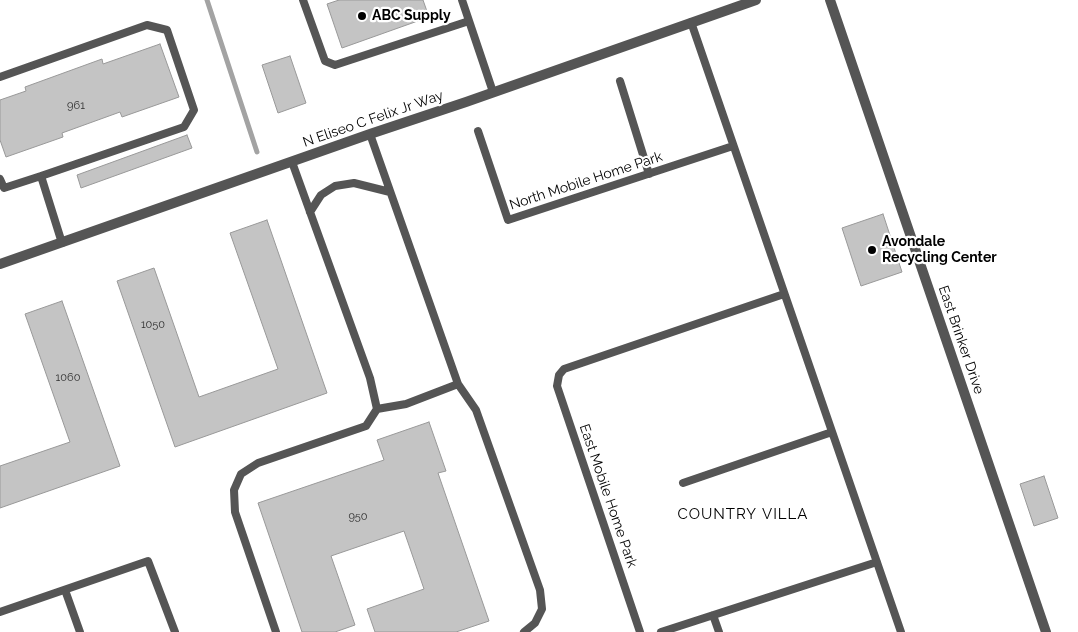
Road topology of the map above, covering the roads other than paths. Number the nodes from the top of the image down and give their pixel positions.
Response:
1 (303, 0) edge
2 (462, 0) edge
3 (756, 0) edge
4 (830, 0) edge
5 (469, 22) junction
6 (691, 22) junction
7 (0, 77) edge
8 (620, 81) dead end
9 (494, 92) junction
10 (478, 130) dead end
11 (370, 134) junction
12 (733, 146) junction
13 (292, 162) junction
14 (650, 174) junction
15 (41, 176) junction
16 (0, 179) edge
17 (390, 192) junction
18 (310, 212) junction
19 (62, 243) junction
20 (0, 264) edge
21 (784, 294) junction
22 (458, 384) junction
23 (377, 409) junction
24 (832, 432) junction
25 (683, 482) dead end
26 (877, 562) junction
27 (65, 590) junction
28 (0, 612) edge
29 (713, 615) junction
30 (80, 632) edge
31 (175, 632) edge
32 (276, 632) edge
33 (524, 632) edge
34 (640, 632) edge
35 (661, 632) edge
36 (718, 632) edge
37 (901, 632) edge
38 (1046, 632) edge

1 - 5 lane
2 - 5 lane
3 - 6 street, N Eliseo C Felix Jr Way
4 - 38 street, East Brinker Drive
5 - 9 lane
6 - 9 street, N Eliseo C Felix Jr Way
6 - 12 lane
7 - 15 lane
8 - 14 lane
9 - 11 street, N Eliseo C Felix Jr Way
10 - 14 lane, North Mobile Home Park
11 - 13 street, N Eliseo C Felix Jr Way
11 - 17 lane
12 - 14 lane, North Mobile Home Park
12 - 21 lane
13 - 18 lane
13 - 19 street, N Eliseo C Felix Jr Way
15 - 16 lane
15 - 19 lane
17 - 18 lane
17 - 22 lane
18 - 23 lane
19 - 20 street, N Eliseo C Felix Jr Way
21 - 24 lane
21 - 34 lane, East Mobile Home Park
22 - 23 lane
22 - 33 lane
23 - 32 lane
24 - 25 lane
24 - 26 lane
26 - 29 lane
26 - 37 lane
27 - 28 lane
27 - 30 lane
27 - 31 lane
29 - 35 lane
29 - 36 lane

